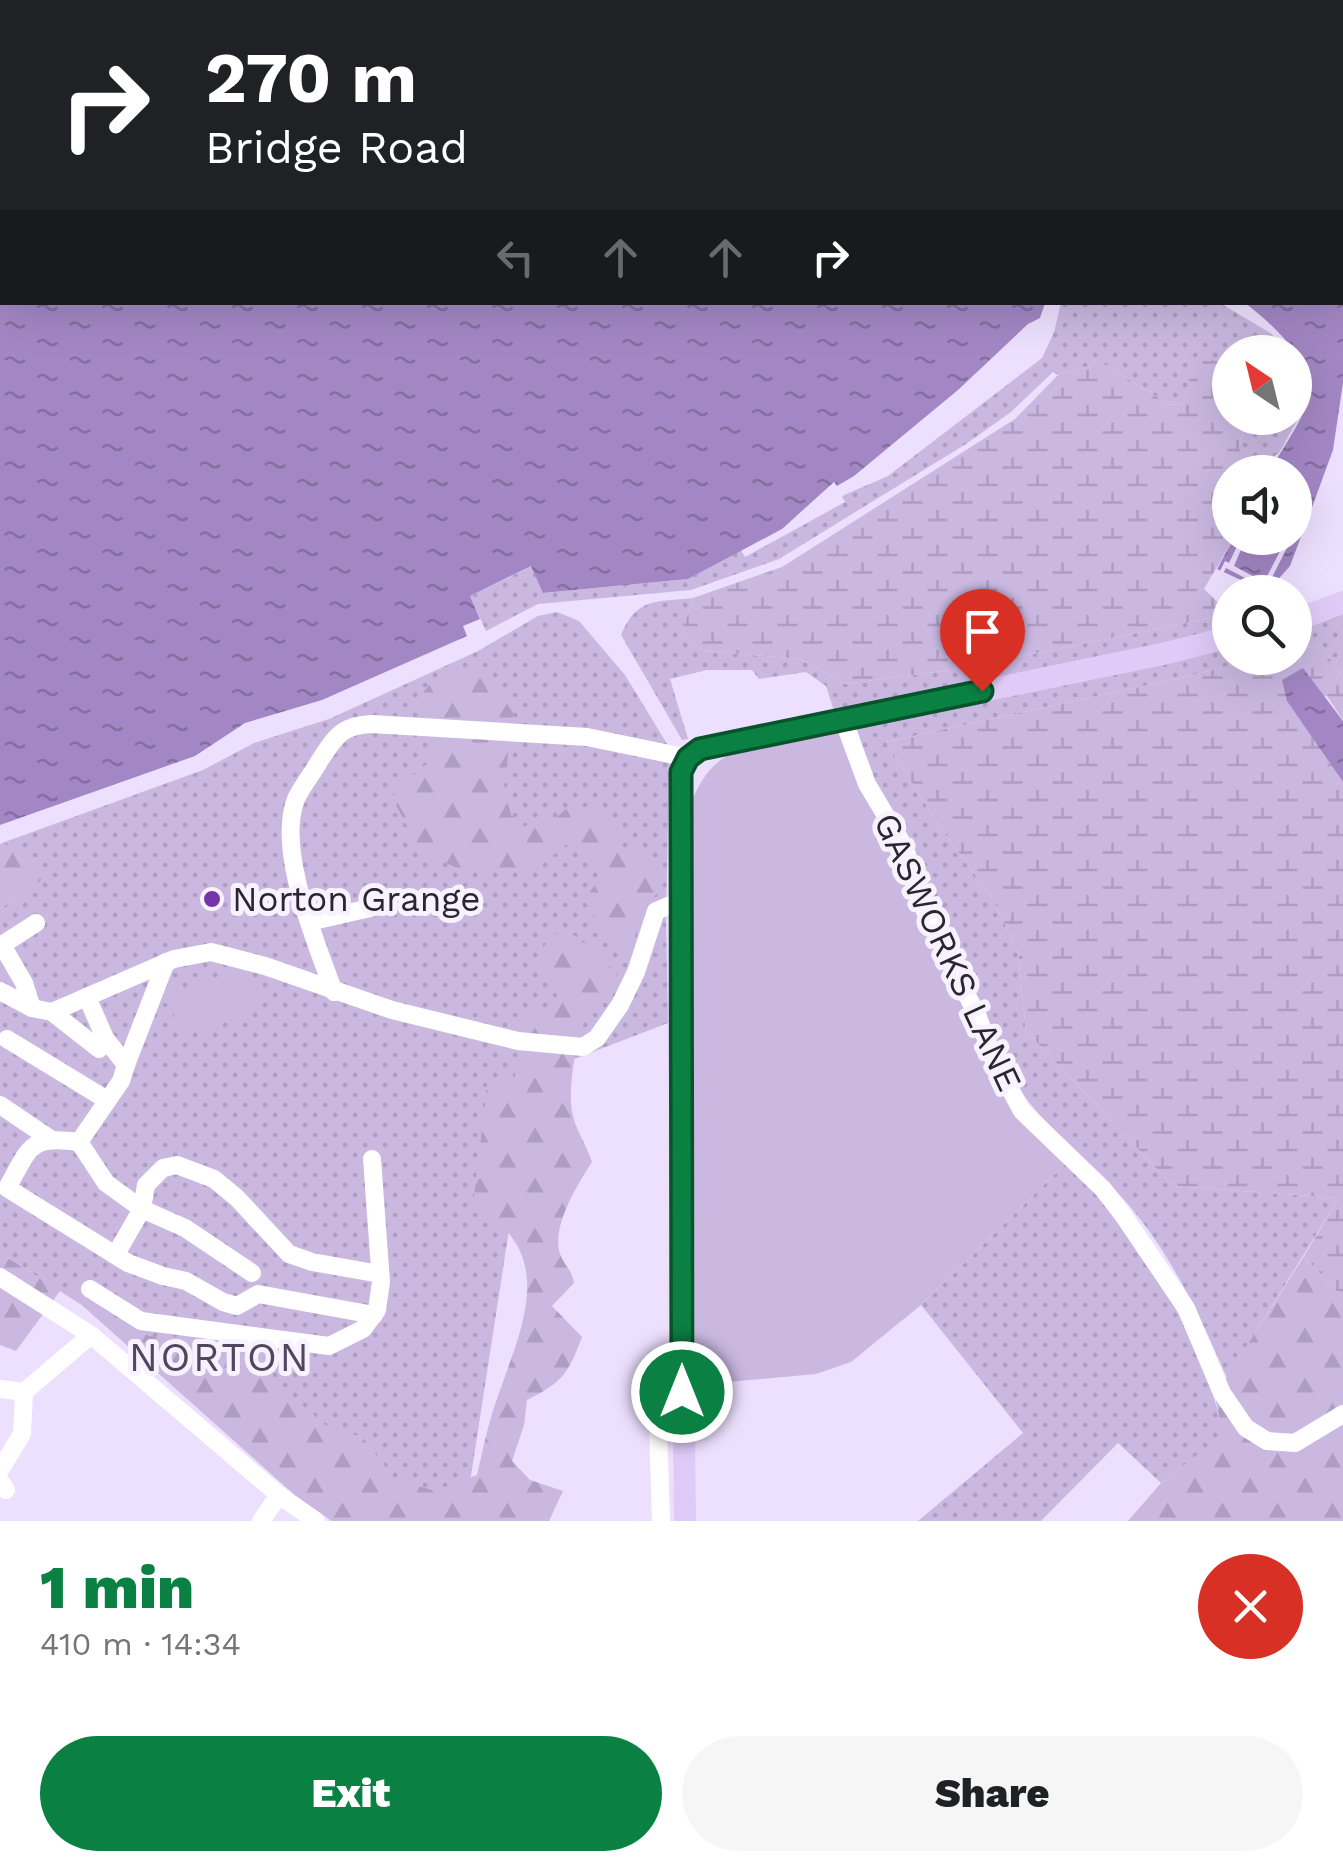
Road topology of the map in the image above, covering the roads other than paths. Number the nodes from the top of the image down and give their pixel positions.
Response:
1 (1343, 602) edge
2 (1312, 614) edge
3 (1212, 642) edge
4 (843, 720) junction
5 (688, 758) junction
6 (680, 902) junction
7 (383, 905) dead end
8 (309, 922) junction
9 (36, 924) dead end
10 (166, 962) junction
11 (0, 990) edge
12 (334, 992) junction
13 (87, 996) junction
14 (32, 1008) junction
15 (52, 1012) junction
16 (6, 1039) dead end
17 (99, 1048) dead end
18 (126, 1064) junction
19 (107, 1100) junction
20 (0, 1104) edge
21 (49, 1138) junction
22 (79, 1142) junction
23 (372, 1159) dead end
24 (3, 1186) edge
25 (142, 1209) junction
26 (116, 1254) junction
27 (252, 1273) dead end
28 (380, 1274) junction
29 (0, 1276) edge
30 (90, 1289) dead end
31 (374, 1315) junction
32 (91, 1335) junction
33 (0, 1389) edge
34 (24, 1392) junction
35 (682, 1408) junction
36 (1343, 1414) edge
37 (0, 1470) edge
38 (279, 1495) junction
39 (262, 1521) edge
40 (316, 1521) edge
41 (661, 1521) edge
42 (684, 1521) edge

1 - 2 main road
3 - 4 main road
4 - 5 main road
4 - 36 street, GASWORKS LANE
5 - 6 main road
5 - 8 street
6 - 12 street
6 - 35 main road
7 - 8 street
8 - 12 street
9 - 14 street
10 - 12 street
10 - 13 street
10 - 18 street
11 - 14 street
13 - 15 street
13 - 18 street
14 - 15 street
15 - 17 street
16 - 19 street
18 - 19 street
19 - 22 street
20 - 21 street
21 - 22 street
21 - 24 street
22 - 25 street
23 - 28 street
24 - 26 street
25 - 26 street
25 - 27 street
25 - 28 street
26 - 31 street
28 - 31 street
29 - 32 street
30 - 31 street
32 - 34 street
32 - 38 street
33 - 34 street
34 - 37 street
35 - 41 street
35 - 42 main road
38 - 39 street
38 - 40 street

